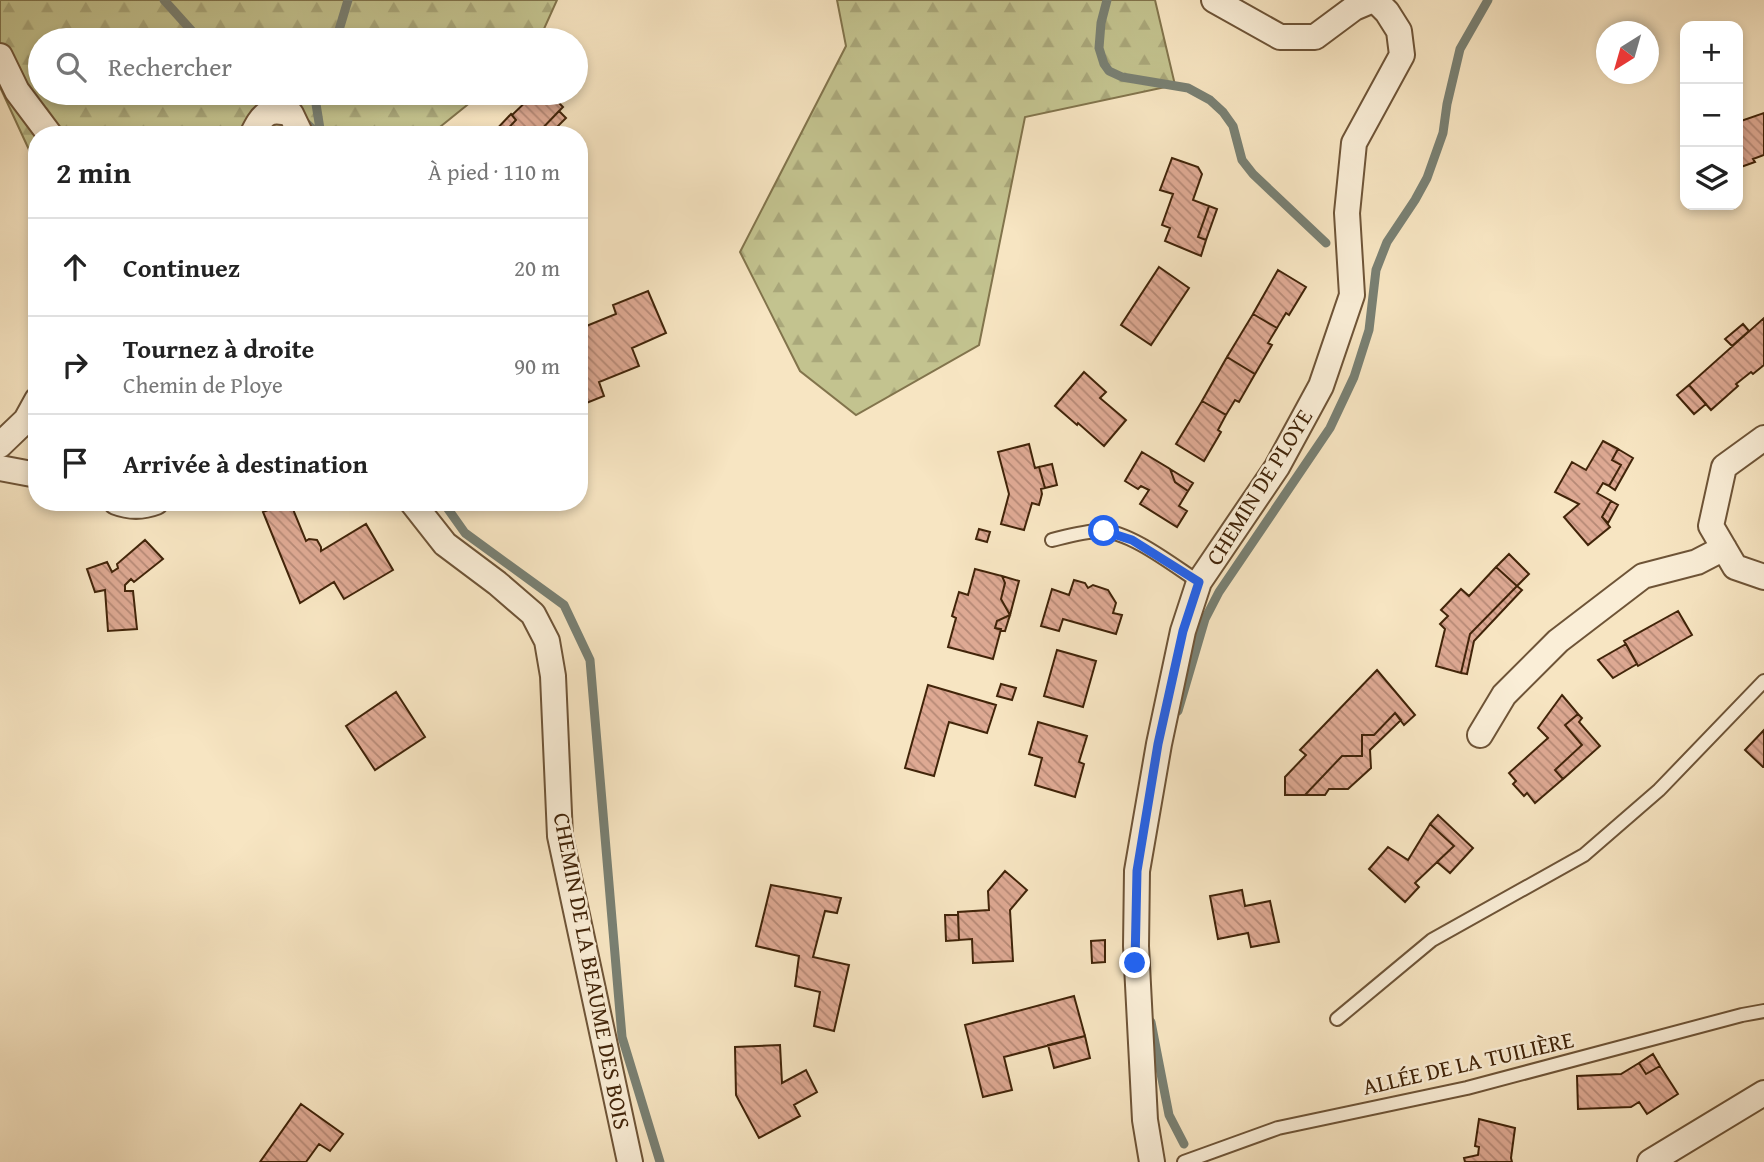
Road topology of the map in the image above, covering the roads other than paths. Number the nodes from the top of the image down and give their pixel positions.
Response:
1 (1214, 0) edge
2 (1374, 0) edge
3 (0, 56) edge
4 (43, 126) edge
5 (256, 126) edge
6 (296, 126) edge
7 (28, 416) edge
8 (1764, 438) edge
9 (0, 445) edge
10 (0, 468) edge
11 (28, 473) edge
12 (419, 511) edge
13 (1052, 540) dead end
14 (1724, 548) junction
15 (1764, 577) edge
16 (1199, 582) junction
17 (1764, 681) edge
18 (1480, 735) dead end
19 (1764, 1011) edge
20 (1338, 1019) dead end
21 (1764, 1094) edge
22 (629, 1162) edge
23 (1152, 1162) edge
24 (1184, 1162) edge
25 (1650, 1162) edge

1 - 2 street, CHEMIN DE PLOYE
2 - 16 street, CHEMIN DE PLOYE
3 - 4 street
5 - 6 street
7 - 9 street
8 - 14 street
10 - 11 street
12 - 22 street, CHEMIN DE LA BEAUME DES BOIS
13 - 16 lane
14 - 15 street
14 - 18 street
16 - 23 street, CHEMIN DE PLOYE
17 - 20 lane
19 - 24 lane, ALLÉE DE LA TUILIÈRE
21 - 25 street

